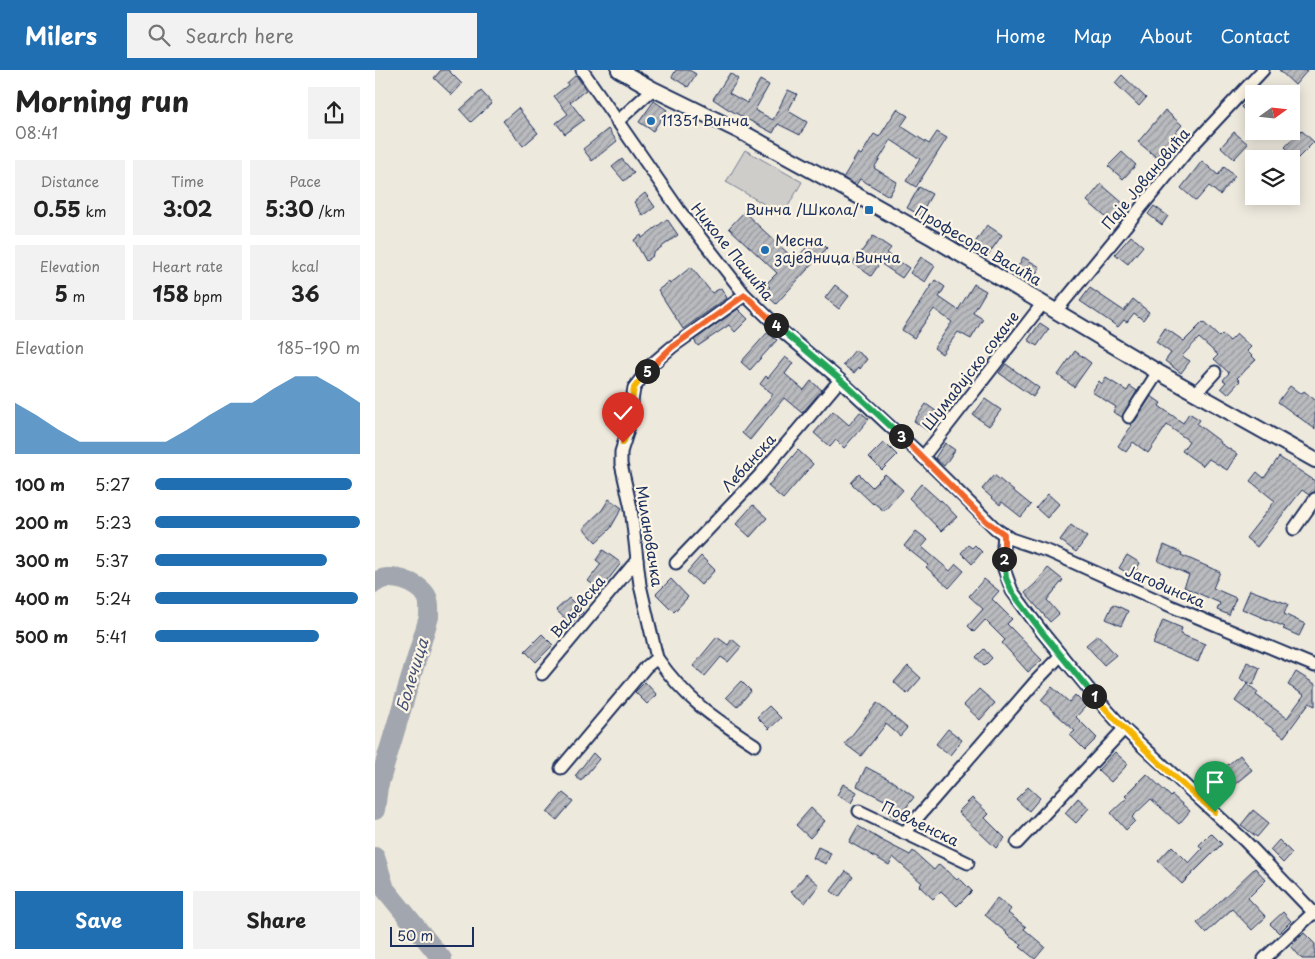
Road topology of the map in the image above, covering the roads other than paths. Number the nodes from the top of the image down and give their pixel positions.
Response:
1 (582, 70) edge
2 (619, 70) edge
3 (1263, 70) edge
4 (653, 89) junction
5 (617, 122) junction
6 (745, 295) junction
7 (1043, 303) junction
8 (1057, 311) junction
9 (1158, 372) junction
10 (1215, 372) dead end
11 (841, 380) junction
12 (1195, 394) junction
13 (1129, 417) dead end
14 (923, 457) junction
15 (1315, 460) edge
16 (1315, 499) edge
17 (1294, 529) dead end
18 (1004, 534) junction
19 (637, 560) junction
20 (676, 563) dead end
21 (1061, 655) junction
22 (657, 658) junction
23 (1315, 666) edge
24 (542, 674) dead end
25 (1124, 729) junction
26 (755, 745) dead end
27 (561, 768) dead end
28 (859, 811) dead end
29 (904, 833) junction
30 (1017, 843) dead end
31 (968, 863) dead end
32 (1314, 913) edge
33 (1264, 959) edge

1 - 5 street, Николе Пашића
2 - 4 street, Професора Васића
3 - 8 street, Паје Јовановића
4 - 5 street
4 - 7 street, Професора Васића
5 - 6 street, Николе Пашића
6 - 11 street, Николе Пашића
6 - 19 street, Милановачка
7 - 8 street, Професора Васића
7 - 14 street, Шумадијско сокаче
8 - 9 street, Професора Васића
9 - 12 street, Професора Васића
9 - 13 street
10 - 12 street
11 - 14 street, Николе Пашића
11 - 20 street, Лебанска
12 - 15 street, Професора Васића
14 - 18 street, Николе Пашића
16 - 17 street
18 - 21 street
18 - 23 street, Јагодинска
19 - 22 street, Милановачка
19 - 24 street, Ваљевска
21 - 25 street
21 - 29 street
22 - 26 street
22 - 27 street
25 - 30 street
25 - 32 street
28 - 29 street, Повљенска
29 - 31 street, Повљенска
32 - 33 street

